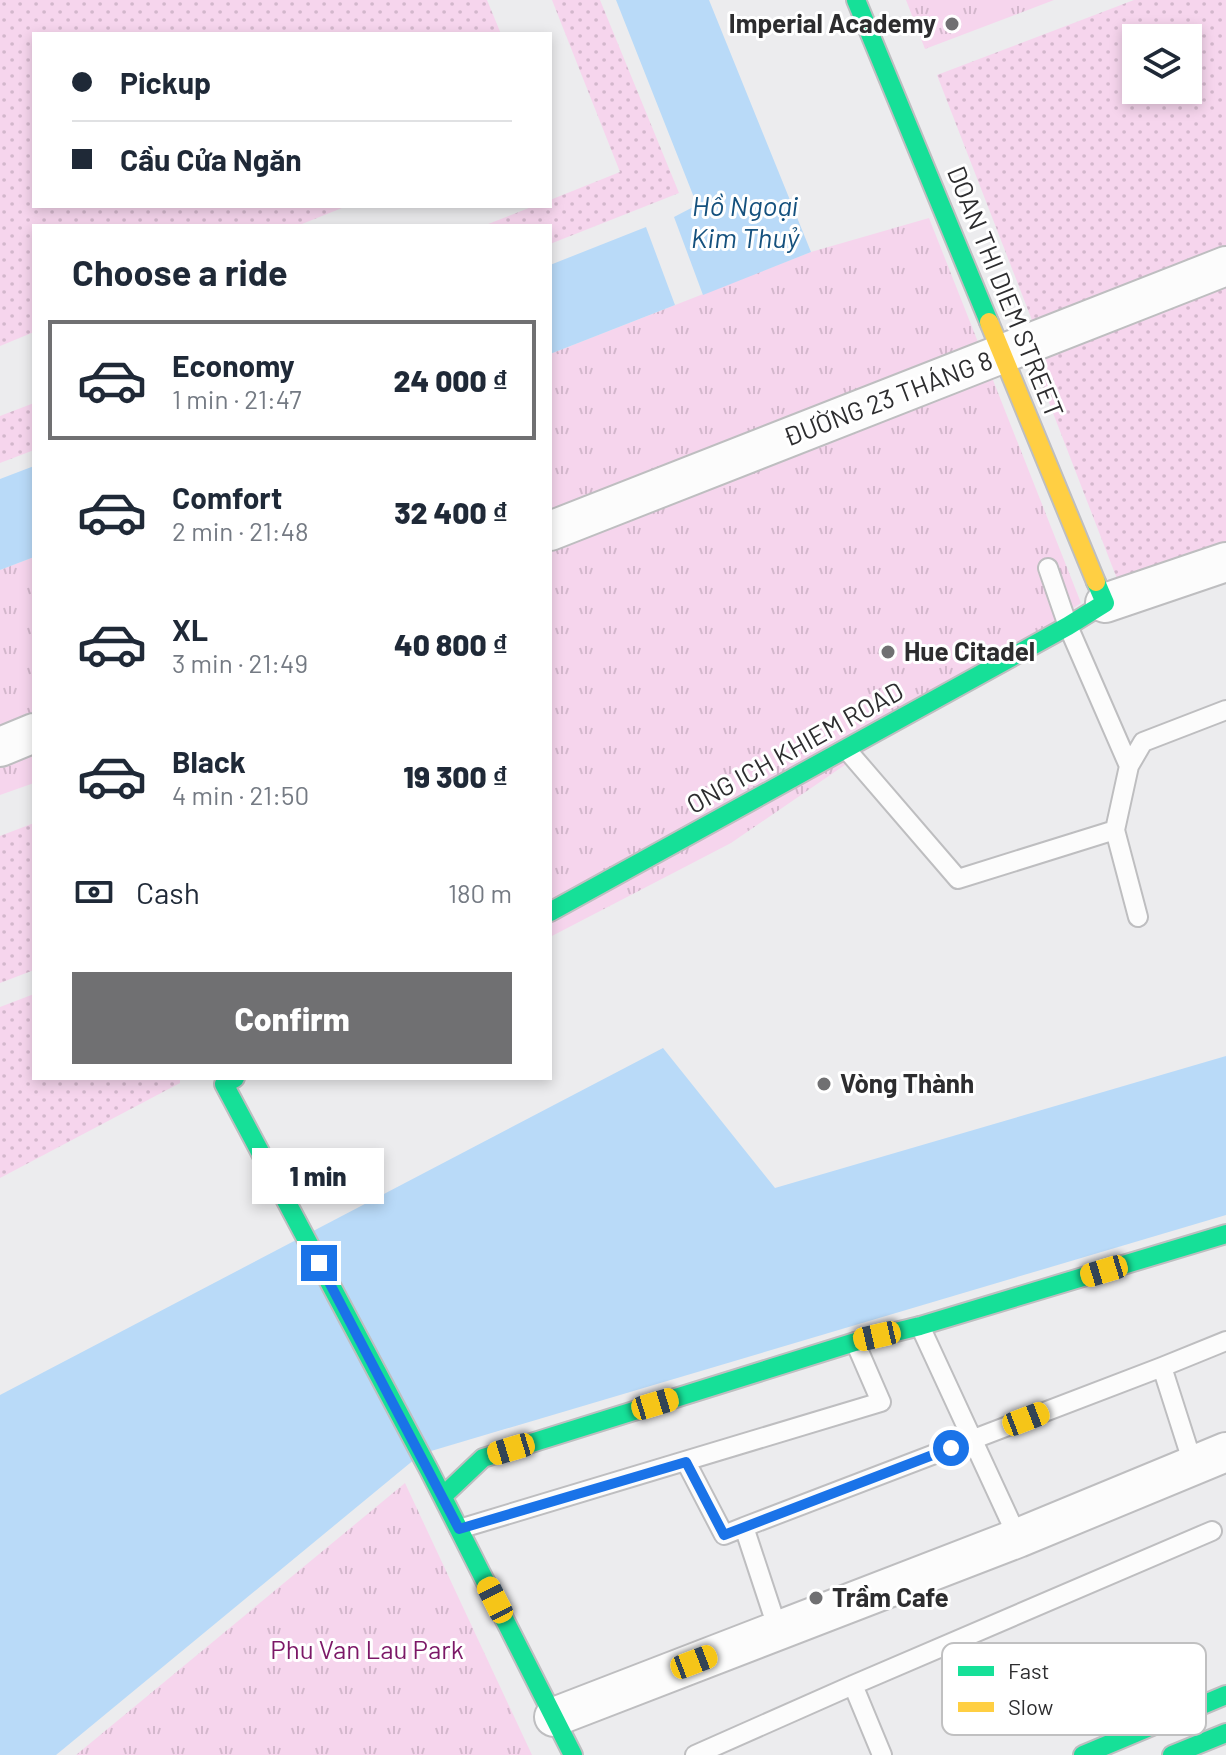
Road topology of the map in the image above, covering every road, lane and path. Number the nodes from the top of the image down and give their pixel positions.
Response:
1 (856, 0) edge
2 (1226, 266) edge
3 (1002, 354) junction
4 (552, 530) edge
5 (1226, 562) edge
6 (1048, 568) dead end
7 (1105, 603) junction
8 (1068, 626) junction
9 (1226, 710) edge
10 (32, 734) edge
11 (0, 747) edge
12 (846, 749) junction
13 (1129, 766) junction
14 (1115, 830) junction
15 (552, 911) edge
16 (1138, 917) dead end
17 (227, 1080) edge
18 (1226, 1234) edge
19 (920, 1326) junction
20 (1226, 1341) edge
21 (855, 1342) junction
22 (1162, 1367) junction
23 (972, 1440) junction
24 (1210, 1458) edge
25 (686, 1462) junction
26 (443, 1496) junction
27 (744, 1527) junction
28 (459, 1529) junction
29 (1212, 1531) dead end
30 (1018, 1538) junction
31 (778, 1630) junction
32 (951, 1643) edge
33 (942, 1647) edge
34 (853, 1685) junction
35 (1226, 1695) edge
36 (1206, 1703) edge
37 (554, 1717) junction
38 (1226, 1733) edge
39 (1131, 1735) edge
40 (1226, 1740) edge
41 (1199, 1744) junction
42 (573, 1755) edge
43 (695, 1755) edge
44 (882, 1755) edge
45 (1083, 1755) edge
46 (1172, 1755) edge

1 - 3 street, DOAN THI DIEM STREET
2 - 3 street, ĐƯỜNG 23 THÁNG 8
3 - 4 street, ĐƯỜNG 23 THÁNG 8
3 - 7 street, DOAN THI DIEM STREET
5 - 7 street
6 - 8 lane
7 - 8 street, ONG ICH KHIEM ROAD
8 - 12 street, ONG ICH KHIEM ROAD
8 - 13 lane
9 - 13 lane
10 - 11 street
12 - 14 lane
12 - 15 street, ONG ICH KHIEM ROAD
13 - 14 lane
14 - 16 lane
17 - 26 street
18 - 19 street
19 - 21 street
19 - 23 lane
20 - 22 lane
21 - 25 lane
21 - 26 street
22 - 23 lane
22 - 24 lane
23 - 27 lane
23 - 30 lane
24 - 30 street
25 - 27 lane
25 - 28 lane
26 - 28 street
27 - 31 lane
28 - 37 street
29 - 32 lane
30 - 31 street
31 - 37 street
33 - 34 lane
34 - 43 lane
34 - 44 lane
35 - 36 street
37 - 42 street
38 - 41 street
39 - 45 street
40 - 41 street
41 - 46 street

